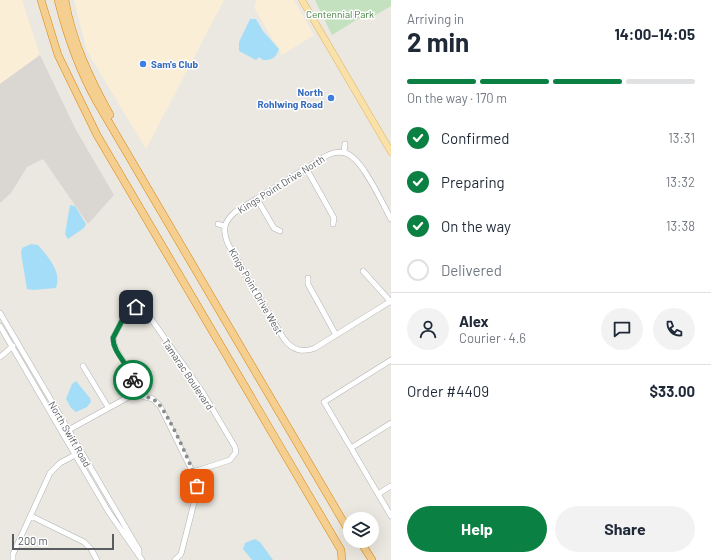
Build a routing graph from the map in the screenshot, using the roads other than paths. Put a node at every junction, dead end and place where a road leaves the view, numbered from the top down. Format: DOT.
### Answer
graph roads {
  1 [pos="37,0"];
  2 [pos="41,0"];
  3 [pos="58,0"];
  4 [pos="65,0"];
  5 [pos="302,0"];
  6 [pos="54,46"];
  7 [pos="346,144"];
  8 [pos="391,152"];
  9 [pos="346,154"];
  10 [pos="306,168"];
  11 [pos="139,174"];
  12 [pos="257,199"];
  13 [pos="391,205"];
  14 [pos="385,208"];
  15 [pos="391,219"];
  16 [pos="218,224"];
  17 [pos="333,224"];
  18 [pos="224,228"];
  19 [pos="280,231"];
  20 [pos="363,271"];
  21 [pos="308,278"];
  22 [pos="391,301"];
  23 [pos="0,313"];
  24 [pos="0,326"];
  25 [pos="336,335"];
  26 [pos="15,346"];
  27 [pos="0,353"];
  28 [pos="0,357"];
  29 [pos="391,360"];
  30 [pos="83,366"];
  31 [pos="134,394"];
  32 [pos="108,407"];
  33 [pos="391,423"];
  34 [pos="68,430"];
  35 [pos="63,433"];
  36 [pos="351,448"];
  37 [pos="75,455"];
  38 [pos="308,461"];
  39 [pos="193,472"];
  40 [pos="391,486"];
  41 [pos="378,494"];
  42 [pos="343,515"];
  43 [pos="31,516"];
  44 [pos="391,516"];
  45 [pos="343,521"];
  46 [pos="359,548"];
  47 [pos="364,548"];
  48 [pos="341,550"];
  49 [pos="140,558"];
  50 [pos="13,560"];
  51 [pos="98,560"];
  52 [pos="175,560"];
  53 [pos="342,560"];
  54 [pos="347,560"];
  55 [pos="366,560"];
  56 [pos="372,560"];
  1 -- 6 [label="highway"];
  2 -- 6 [label="highway"];
  3 -- 11 [label="highway"];
  4 -- 11 [label="highway"];
  5 -- 8 [label="main road"];
  6 -- 48 [label="highway"];
  7 -- 9 [label="street"];
  9 -- 10 [label="street, Kings Point Drive North"];
  9 -- 14 [label="street"];
  10 -- 12 [label="street, Kings Point Drive North"];
  10 -- 17 [label="street"];
  11 -- 38 [label="highway"];
  12 -- 18 [label="street, Kings Point Drive North"];
  12 -- 19 [label="street"];
  13 -- 14 [label="street"];
  14 -- 15 [label="street"];
  16 -- 18 [label="street"];
  18 -- 25 [label="street, Kings Point Drive West"];
  20 -- 22 [label="street"];
  21 -- 25 [label="street"];
  22 -- 25 [label="street"];
  23 -- 26 [label="street, North Swift Road"];
  24 -- 26 [label="street, North Swift Road"];
  26 -- 27 [label="street"];
  26 -- 28 [label="street"];
  26 -- 34 [label="street, North Swift Road"];
  26 -- 35 [label="street, North Swift Road"];
  29 -- 36 [label="street"];
  30 -- 32 [label="street"];
  31 -- 32 [label="street"];
  31 -- 39 [label="street"];
  31 -- 39 [label="street, Tamarac Boulevard"];
  32 -- 34 [label="street"];
  33 -- 36 [label="street"];
  34 -- 35 [label="street"];
  34 -- 49 [label="street, North Swift Road"];
  35 -- 37 [label="street, North Swift Road"];
  36 -- 41 [label="street"];
  37 -- 43 [label="street"];
  37 -- 49 [label="street, North Swift Road"];
  38 -- 42 [label="highway"];
  38 -- 45 [label="highway"];
  39 -- 52 [label="street"];
  40 -- 41 [label="street"];
  41 -- 44 [label="street"];
  43 -- 50 [label="street"];
  43 -- 51 [label="street"];
  46 -- 55 [label="highway"];
  47 -- 56 [label="highway"];
  48 -- 53 [label="highway"];
  48 -- 54 [label="highway"];
}
